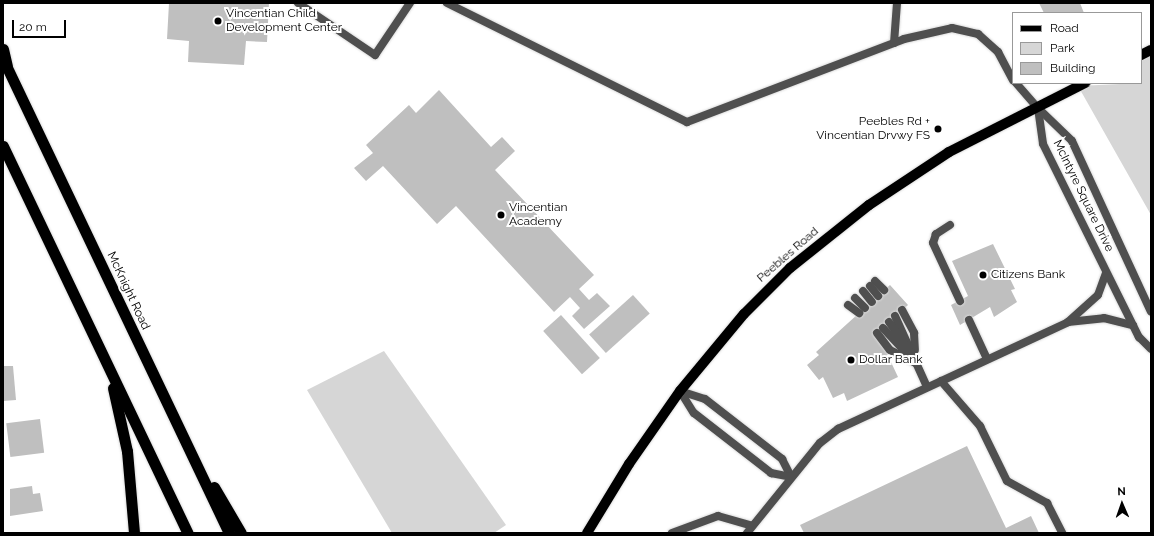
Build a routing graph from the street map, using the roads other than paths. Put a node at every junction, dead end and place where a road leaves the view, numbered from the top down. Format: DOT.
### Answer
graph roads {
  1 [pos="298,3"];
  2 [pos="410,3"];
  3 [pos="447,3"];
  4 [pos="897,3"];
  5 [pos="894,43"];
  6 [pos="3,49"];
  7 [pos="1151,50"];
  8 [pos="1142,54"];
  9 [pos="5,64"];
  10 [pos="1012,78"];
  11 [pos="1017,84"];
  12 [pos="1083,84"];
  13 [pos="1038,108"];
  14 [pos="3,146"];
  15 [pos="950,225"];
  16 [pos="1106,273"];
  17 [pos="881,293"];
  18 [pos="855,298"];
  19 [pos="960,301"];
  20 [pos="872,302"];
  21 [pos="848,305"];
  22 [pos="902,310"];
  23 [pos="1151,312"];
  24 [pos="895,316"];
  25 [pos="969,320"];
  26 [pos="1068,322"];
  27 [pos="1133,325"];
  28 [pos="1151,350"];
  29 [pos="987,359"];
  30 [pos="916,363"];
  31 [pos="108,366"];
  32 [pos="941,381"];
  33 [pos="927,386"];
  34 [pos="680,391"];
  35 [pos="174,419"];
  36 [pos="791,477"];
  37 [pos="752,526"];
  38 [pos="134,533"];
  39 [pos="188,533"];
  40 [pos="229,533"];
  41 [pos="241,533"];
  42 [pos="587,533"];
  43 [pos="672,533"];
  44 [pos="747,533"];
  45 [pos="1062,533"];
  1 -- 2 [label="street"];
  3 -- 5 [label="street"];
  4 -- 5 [label="street"];
  5 -- 10 [label="street"];
  6 -- 9 [label="highway, McKnight Road"];
  7 -- 8 [label="main road"];
  9 -- 35 [label="highway, McKnight Road"];
  11 -- 13 [label="street"];
  12 -- 13 [label="main road, Peebles Road"];
  13 -- 16 [label="street, McIntyre Square Drive"];
  13 -- 23 [label="street, McIntyre Square Drive"];
  13 -- 34 [label="main road, Peebles Road"];
  14 -- 31 [label="highway"];
  15 -- 19 [label="street"];
  16 -- 26 [label="street"];
  16 -- 27 [label="street, McIntyre Square Drive"];
  17 -- 20 [label="street"];
  18 -- 21 [label="street"];
  22 -- 30 [label="street"];
  24 -- 30 [label="street"];
  25 -- 29 [label="street"];
  26 -- 27 [label="street"];
  26 -- 29 [label="street"];
  27 -- 28 [label="street, McIntyre Square Drive"];
  29 -- 32 [label="street"];
  30 -- 30 [label="street"];
  30 -- 33 [label="street"];
  31 -- 38 [label="highway"];
  31 -- 39 [label="highway"];
  32 -- 33 [label="street"];
  32 -- 45 [label="street"];
  33 -- 36 [label="street"];
  34 -- 36 [label="street"];
  34 -- 36 [label="street"];
  34 -- 42 [label="main road, Peebles Road"];
  35 -- 40 [label="highway, McKnight Road"];
  35 -- 41 [label="highway"];
  36 -- 37 [label="street"];
  37 -- 43 [label="street"];
  37 -- 44 [label="street"];
}
